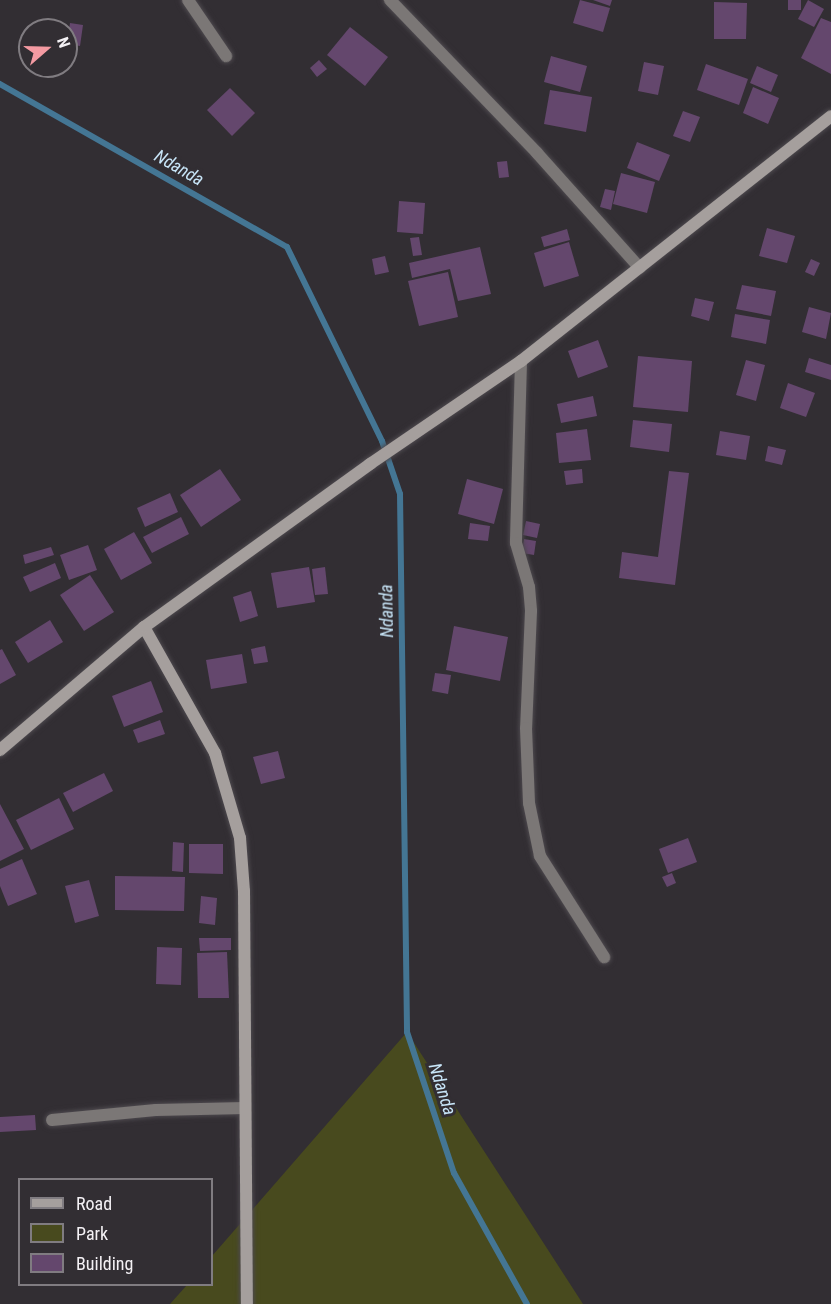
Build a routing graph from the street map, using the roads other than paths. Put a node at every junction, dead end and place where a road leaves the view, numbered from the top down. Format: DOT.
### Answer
graph roads {
  1 [pos="188,0"];
  2 [pos="390,0"];
  3 [pos="226,56"];
  4 [pos="831,116"];
  5 [pos="640,268"];
  6 [pos="521,361"];
  7 [pos="144,627"];
  8 [pos="0,750"];
  9 [pos="604,957"];
  10 [pos="245,1108"];
  11 [pos="52,1120"];
  12 [pos="247,1304"];
  1 -- 3 [label="street"];
  2 -- 5 [label="street"];
  4 -- 5 [label="main road"];
  5 -- 6 [label="main road"];
  6 -- 7 [label="main road"];
  6 -- 9 [label="street"];
  7 -- 8 [label="main road"];
  7 -- 10 [label="main road"];
  10 -- 11 [label="street"];
  10 -- 12 [label="main road"];
}
